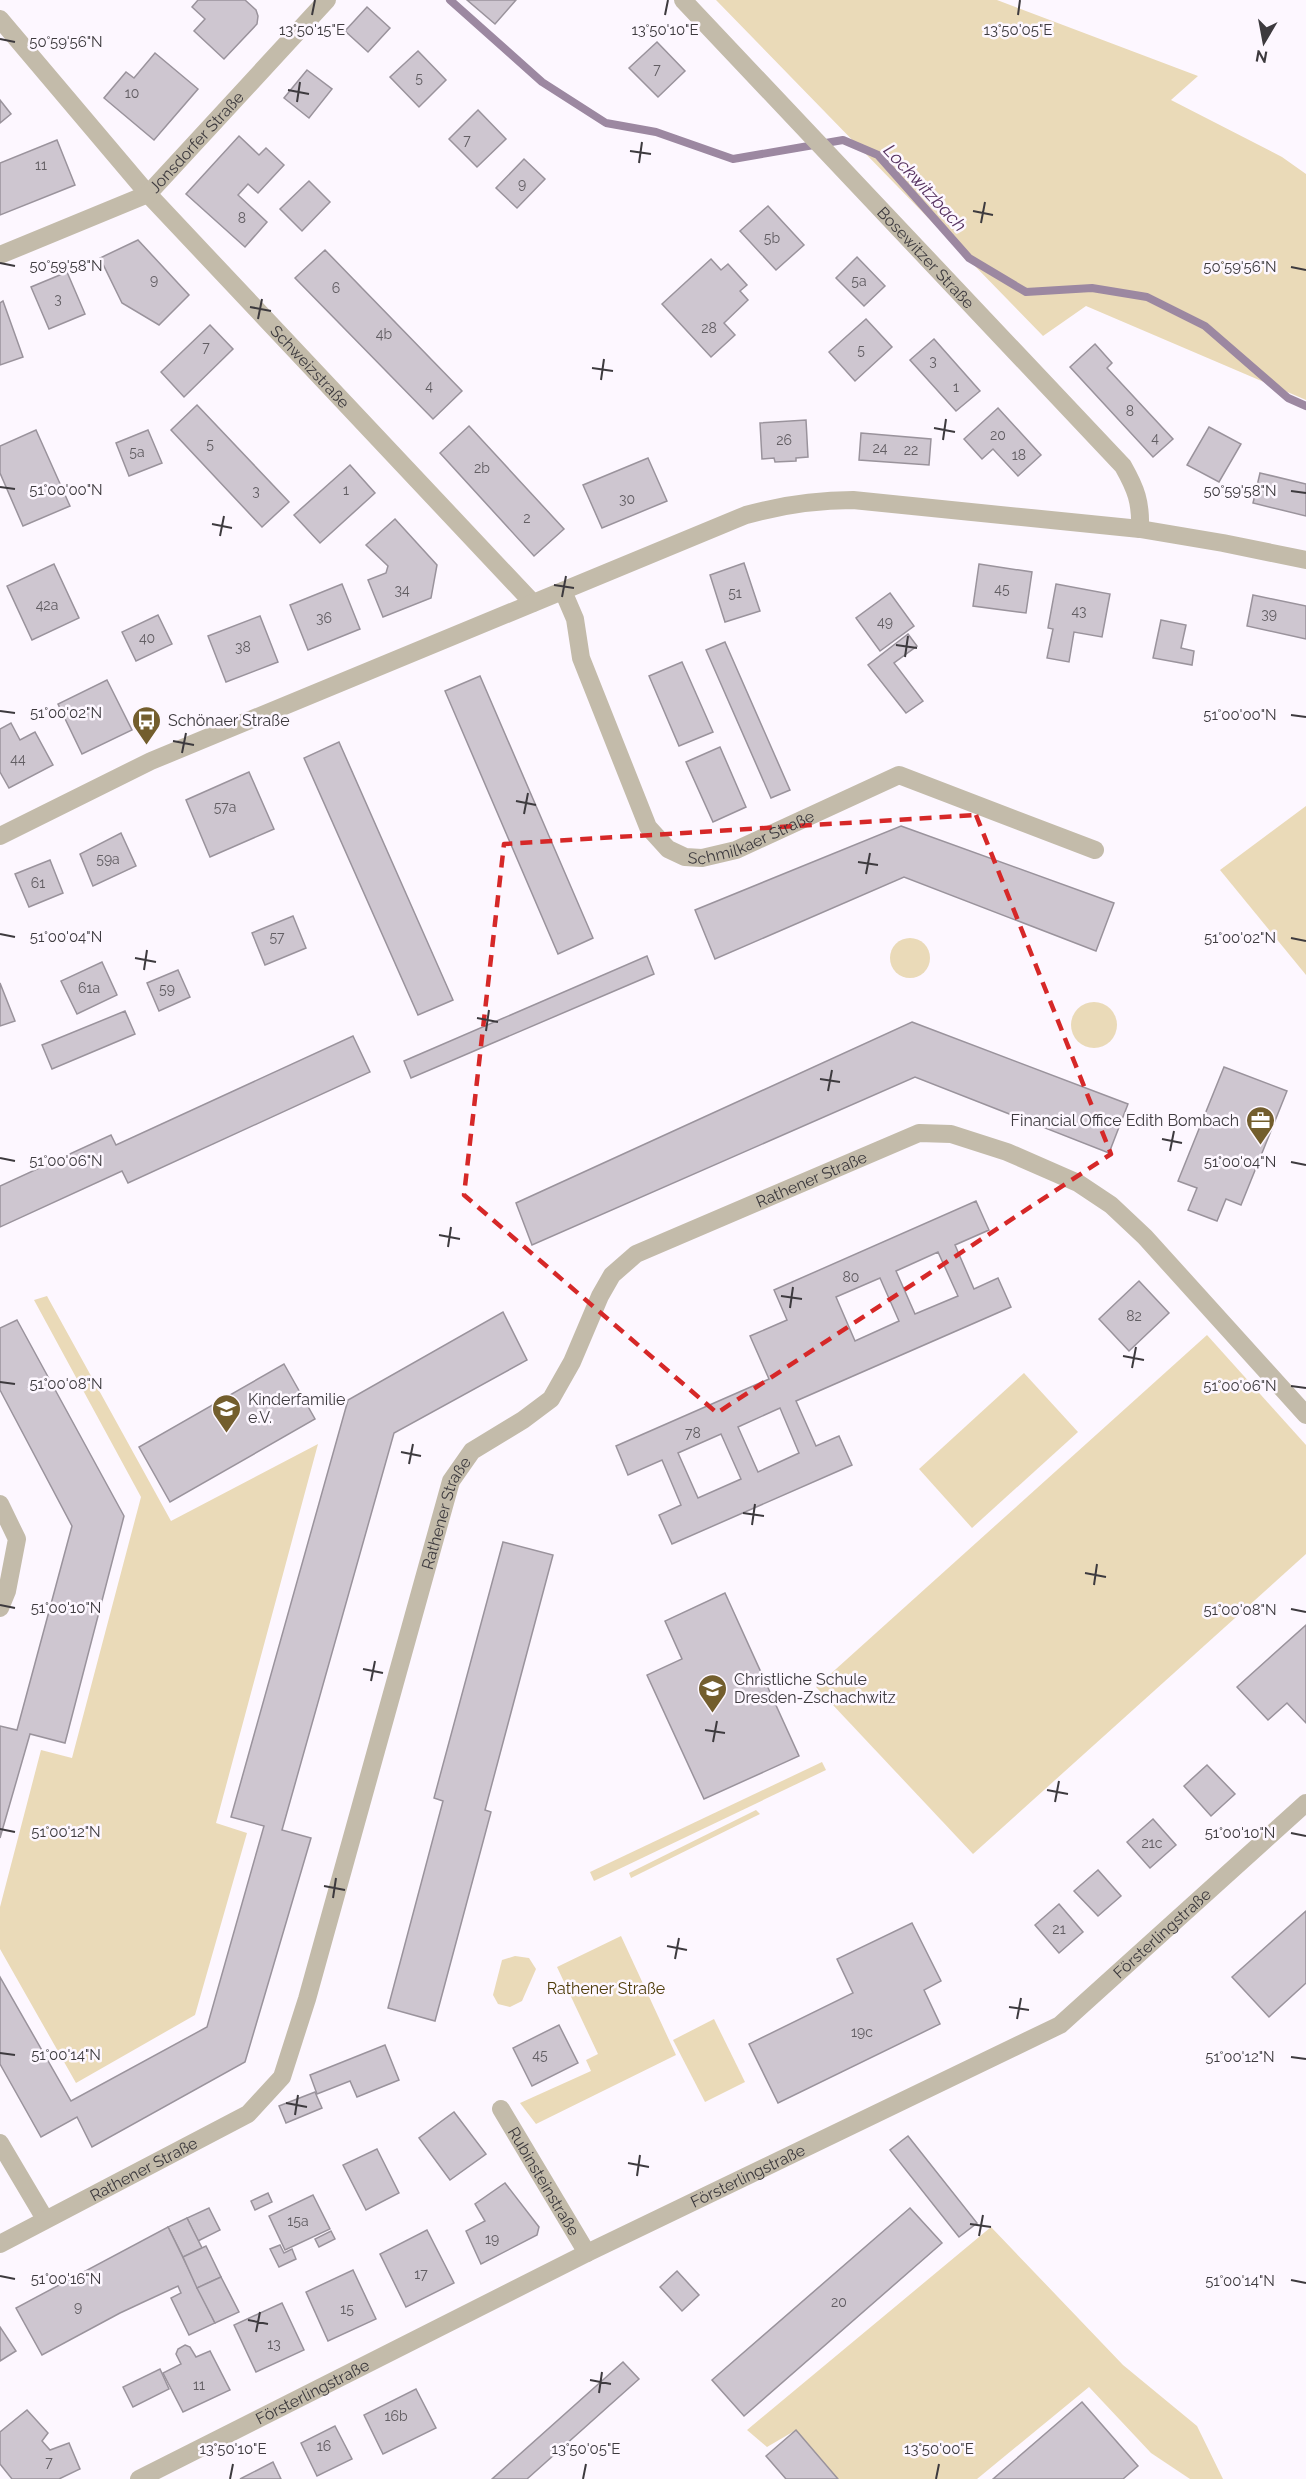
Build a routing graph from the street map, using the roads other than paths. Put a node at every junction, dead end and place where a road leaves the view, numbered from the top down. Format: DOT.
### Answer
graph roads {
  1 [pos="327,0"];
  2 [pos="683,0"];
  3 [pos="0,19"];
  4 [pos="148,194"];
  5 [pos="0,255"];
  6 [pos="1140,529"];
  7 [pos="1306,560"];
  8 [pos="563,591"];
  9 [pos="533,603"];
  10 [pos="0,836"];
  11 [pos="1095,850"];
  12 [pos="1306,1414"];
  13 [pos="0,1503"];
  14 [pos="0,1608"];
  15 [pos="1306,1803"];
  16 [pos="501,2109"];
  17 [pos="0,2143"];
  18 [pos="45,2219"];
  19 [pos="0,2244"];
  20 [pos="587,2253"];
  21 [pos="139,2479"];
  1 -- 4 [label="street, Jonsdorfer Straße"];
  2 -- 6 [label="street, Bosewitzer Straße"];
  3 -- 4 [label="street, Schweizstraße"];
  4 -- 5 [label="street, Jonsdorfer Straße"];
  4 -- 9 [label="street, Schweizstraße"];
  6 -- 7 [label="street"];
  6 -- 8 [label="street"];
  8 -- 9 [label="street"];
  8 -- 11 [label="street, Schmilkaer Straße"];
  9 -- 10 [label="street"];
  12 -- 18 [label="street, Rathener Straße"];
  13 -- 14 [label="street"];
  15 -- 20 [label="street, Försterlingstraße"];
  16 -- 20 [label="street, Rubinsteinstraße"];
  17 -- 18 [label="street"];
  18 -- 19 [label="street, Rathener Straße"];
  20 -- 21 [label="street, Försterlingstraße"];
}
